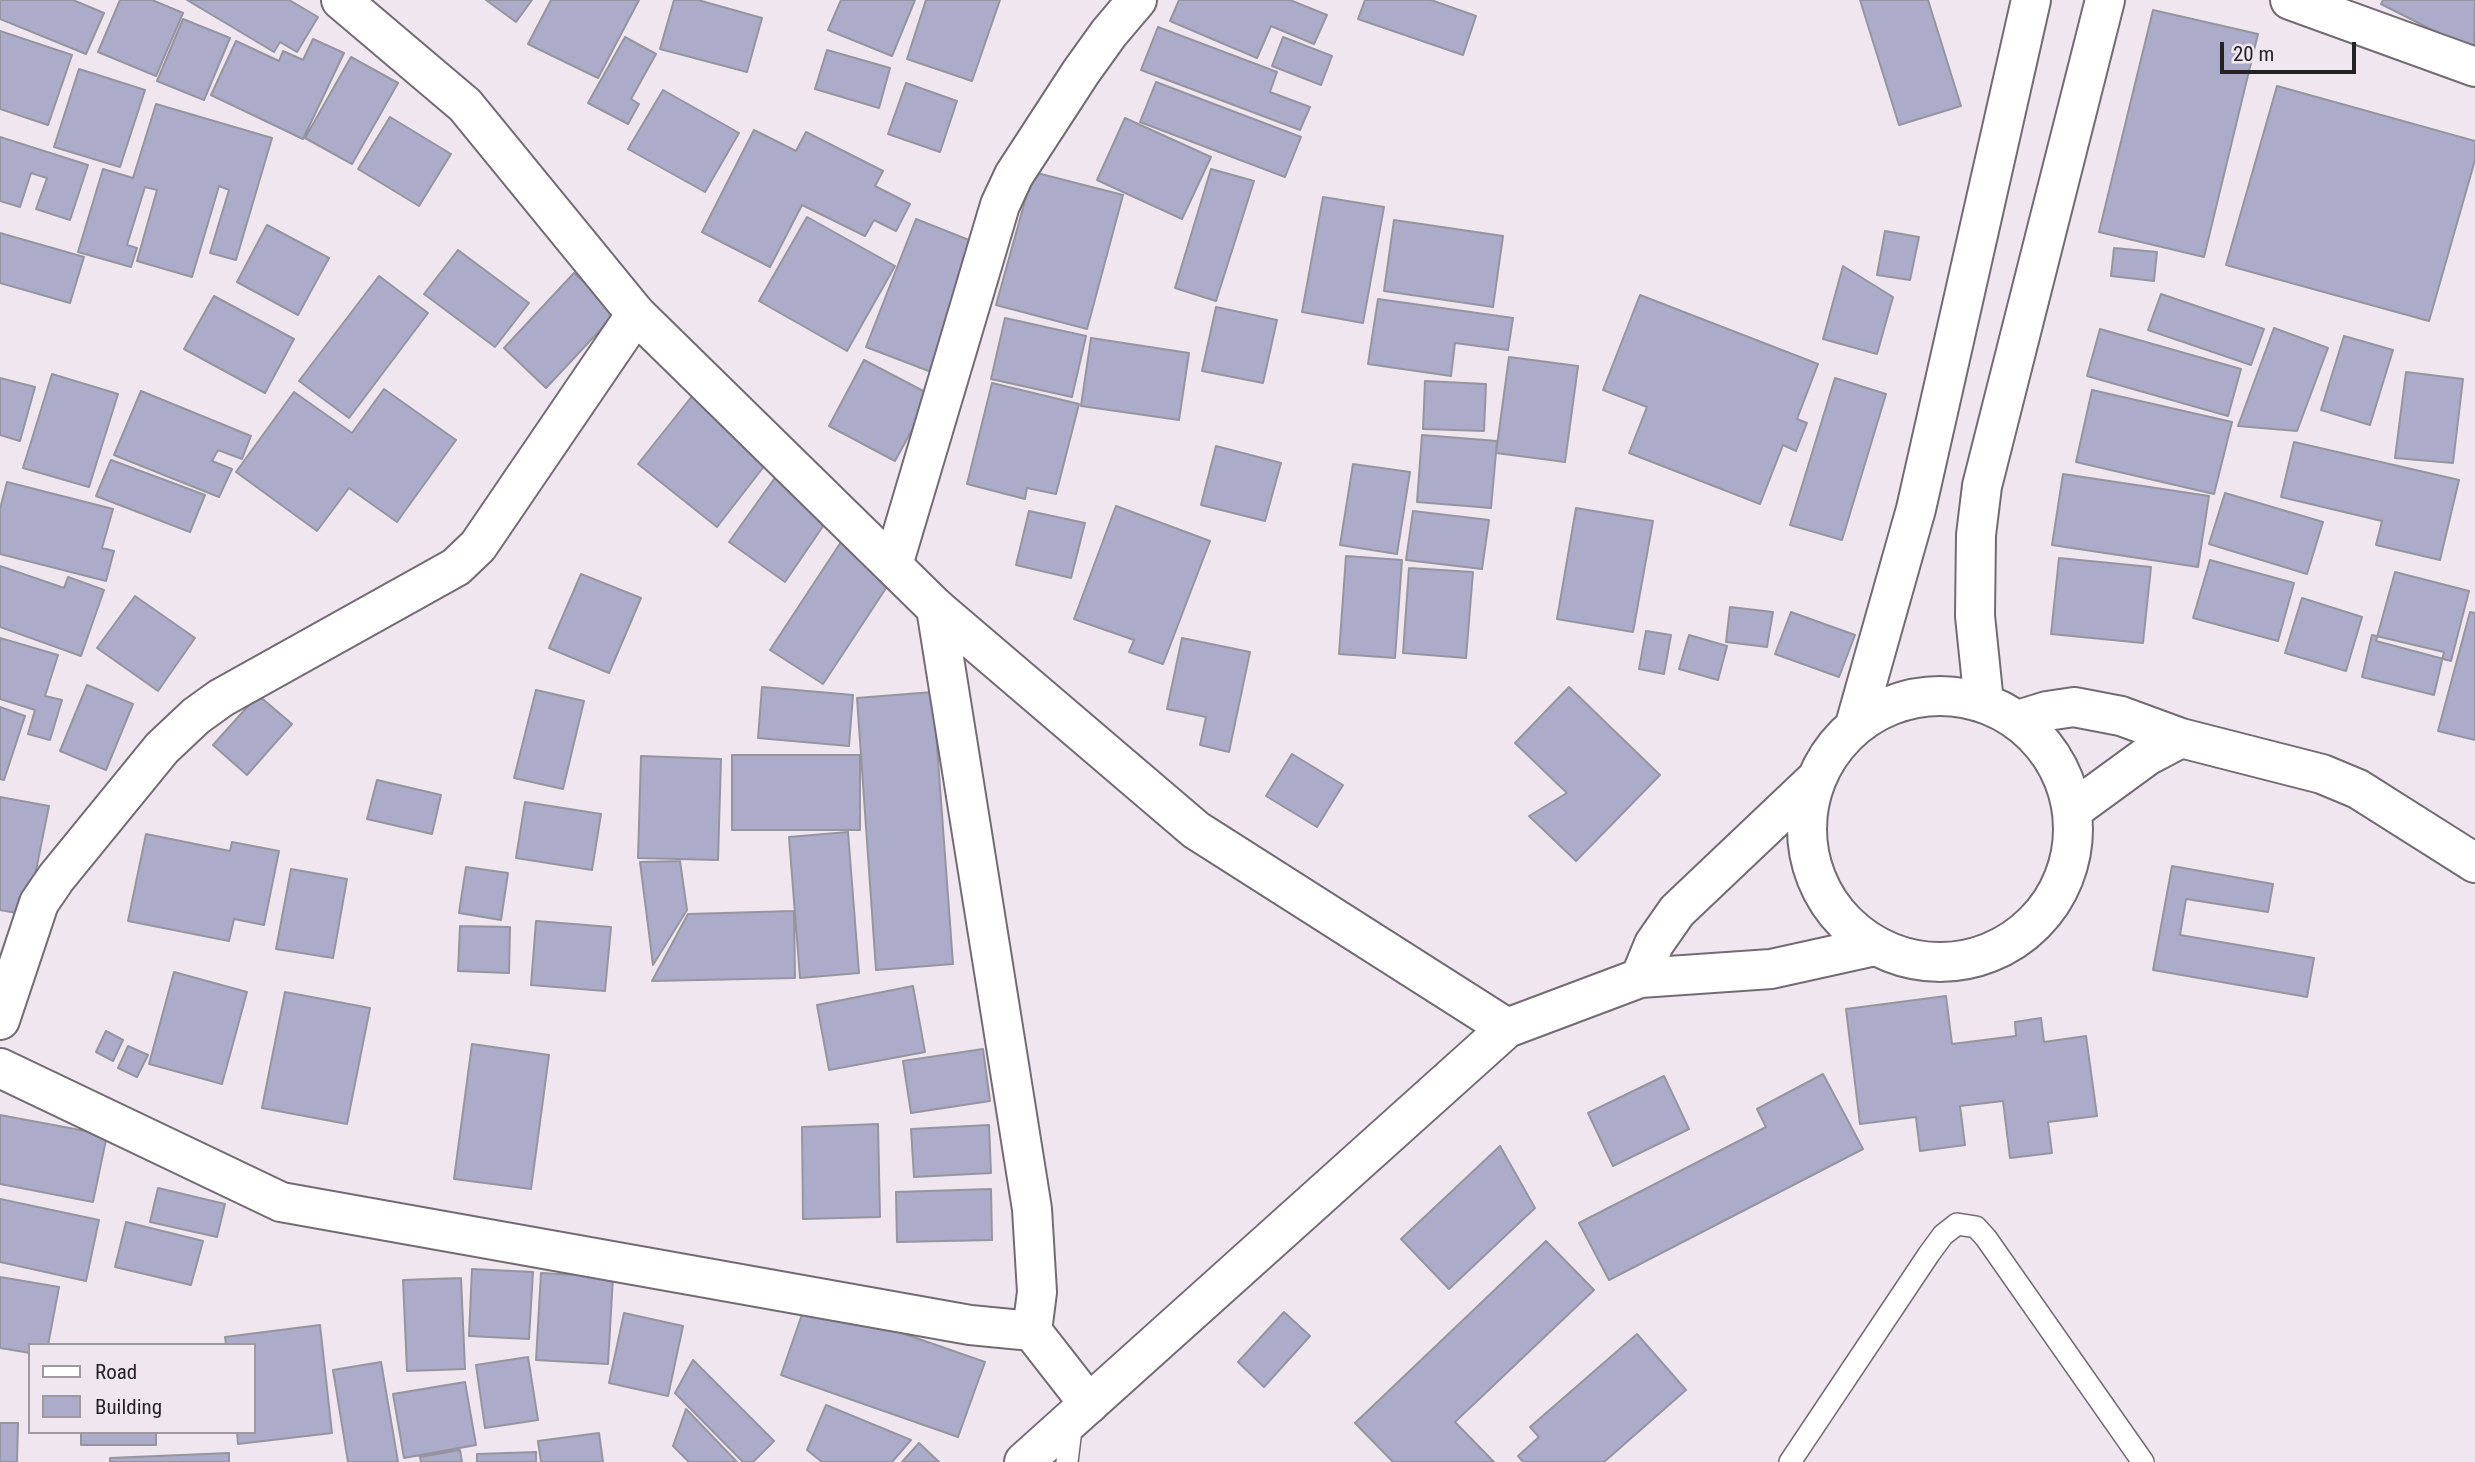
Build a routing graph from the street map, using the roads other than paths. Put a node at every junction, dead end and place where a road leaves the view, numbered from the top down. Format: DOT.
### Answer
graph roads {
  1 [pos="341,0"];
  2 [pos="1137,0"];
  3 [pos="2031,0"];
  4 [pos="2105,0"];
  5 [pos="2290,0"];
  6 [pos="2475,67"];
  7 [pos="636,314"];
  8 [pos="893,565"];
  9 [pos="936,608"];
  10 [pos="1984,703"];
  11 [pos="2018,720"];
  12 [pos="1855,725"];
  13 [pos="2180,738"];
  14 [pos="1814,781"];
  15 [pos="2073,810"];
  16 [pos="2475,863"];
  17 [pos="1875,946"];
  18 [pos="1640,978"];
  19 [pos="0,1020"];
  20 [pos="1507,1028"];
  21 [pos="0,1069"];
  22 [pos="1032,1331"];
  23 [pos="1081,1413"];
  24 [pos="1024,1462"];
  25 [pos="1067,1462"];
  26 [pos="1790,1462"];
  27 [pos="2144,1462"];
  1 -- 7 [label="street"];
  2 -- 8 [label="street"];
  3 -- 12 [label="street"];
  4 -- 10 [label="street"];
  5 -- 6 [label="street"];
  7 -- 8 [label="street"];
  7 -- 19 [label="street"];
  8 -- 9 [label="street"];
  9 -- 20 [label="street"];
  9 -- 22 [label="street"];
  10 -- 11 [label="street"];
  10 -- 12 [label="street"];
  11 -- 13 [label="street"];
  11 -- 15 [label="street"];
  12 -- 14 [label="street"];
  13 -- 15 [label="street"];
  13 -- 16 [label="street"];
  14 -- 17 [label="street"];
  14 -- 18 [label="street"];
  15 -- 17 [label="street"];
  17 -- 18 [label="street"];
  18 -- 20 [label="street"];
  20 -- 23 [label="street"];
  21 -- 22 [label="street"];
  22 -- 23 [label="street"];
  23 -- 24 [label="street"];
  23 -- 25 [label="lane"];
  26 -- 27 [label="lane"];
}
